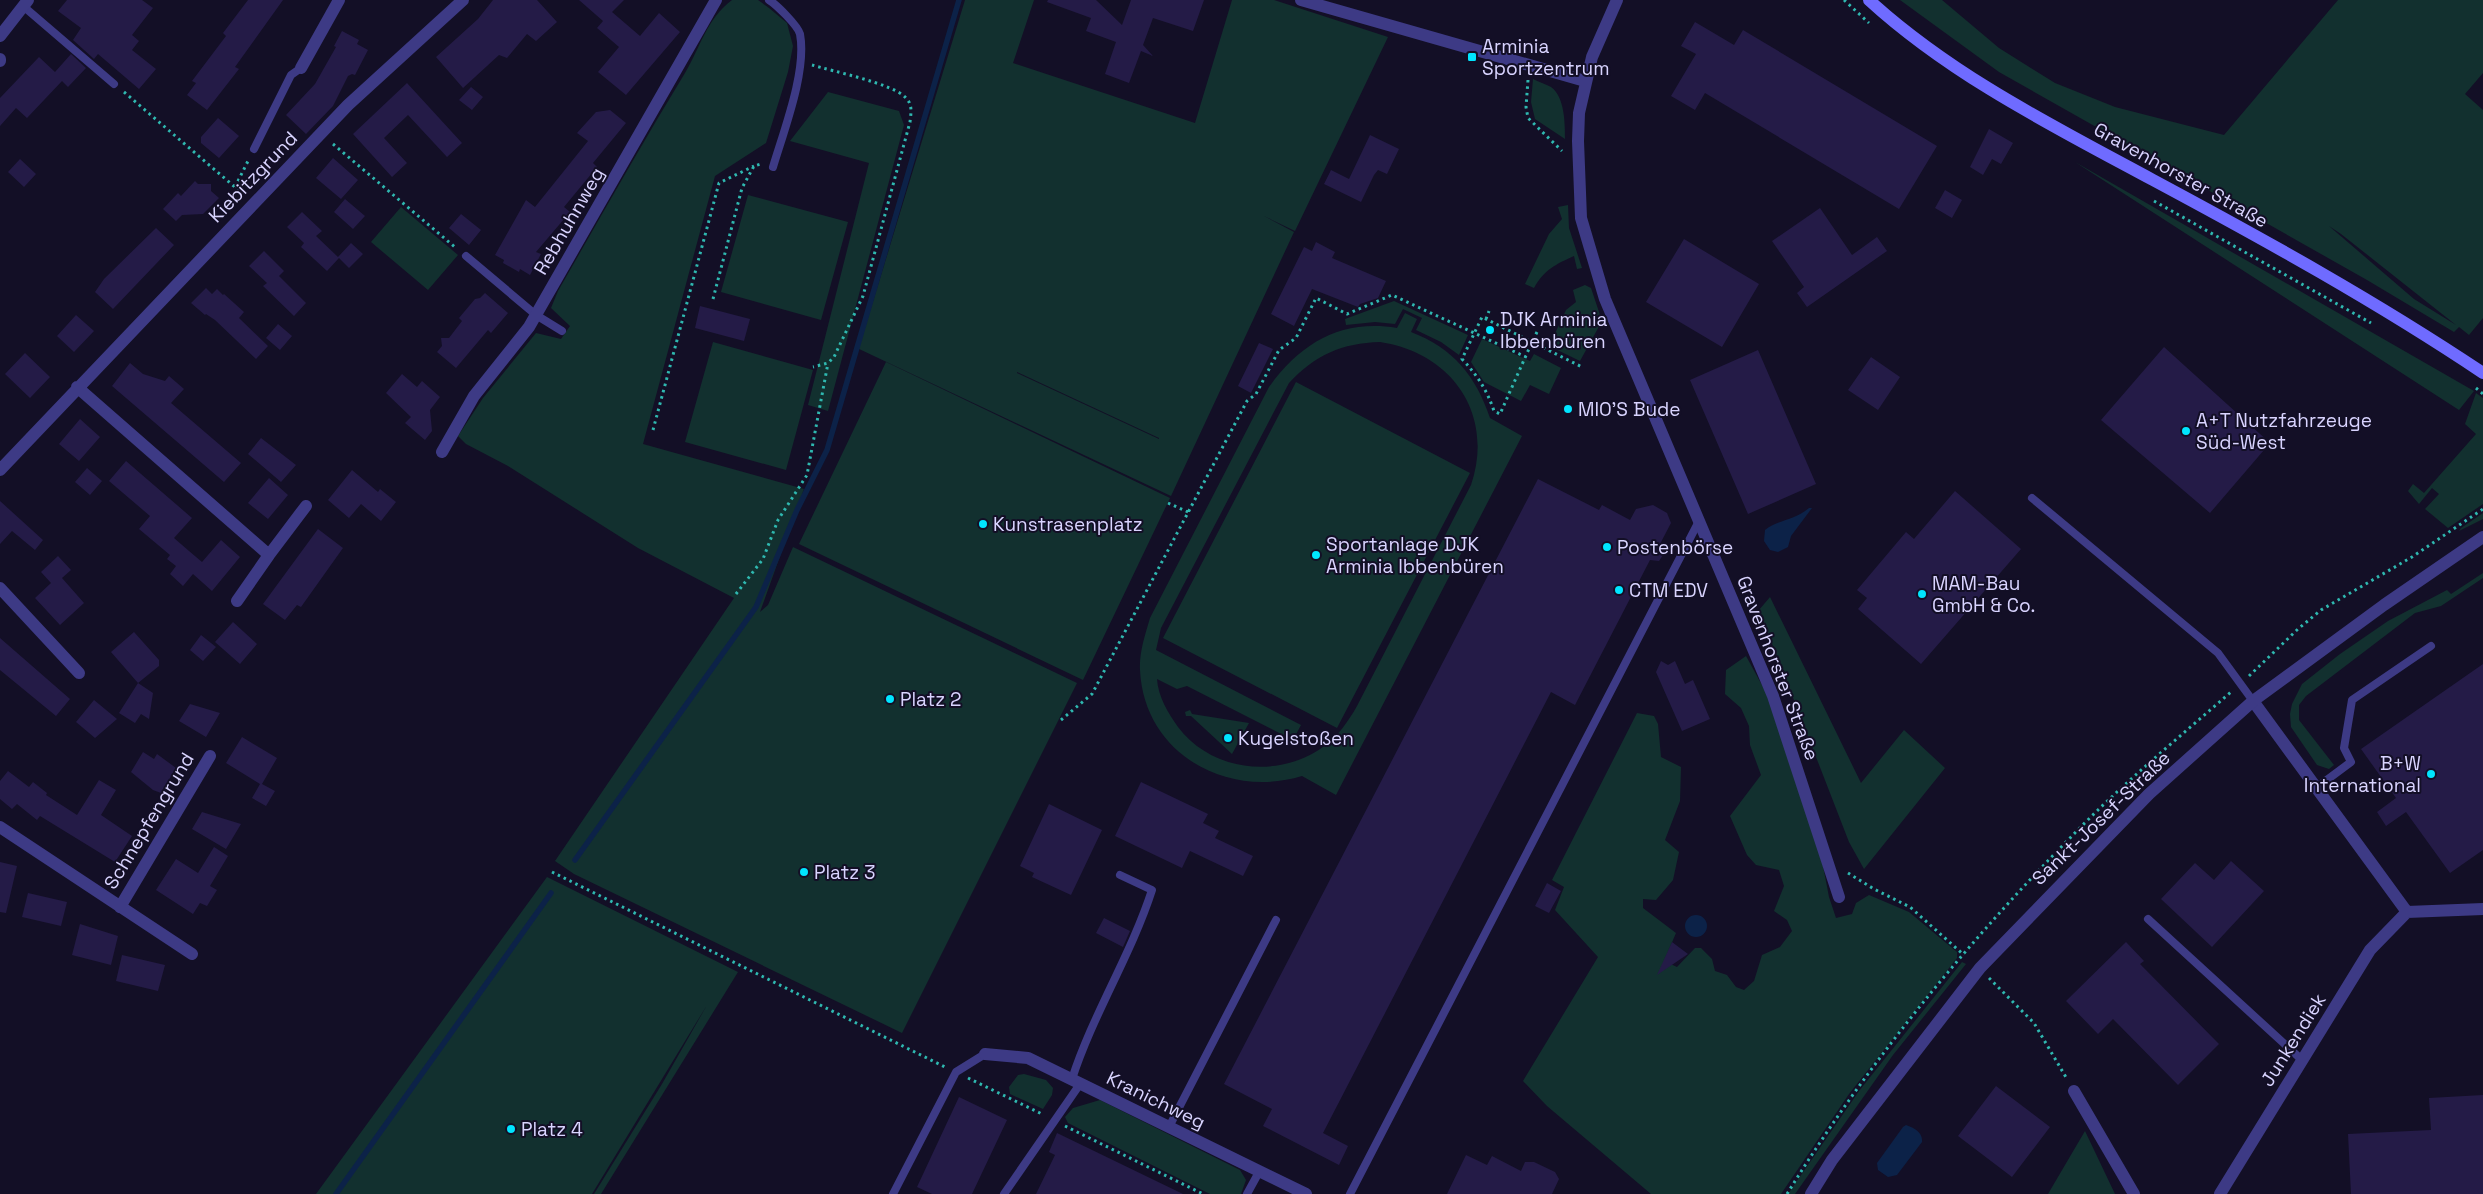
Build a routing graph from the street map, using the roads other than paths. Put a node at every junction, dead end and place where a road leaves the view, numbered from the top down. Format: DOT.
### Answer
graph roads {
  1 [pos="339,0"];
  2 [pos="463,0"];
  3 [pos="716,0"];
  4 [pos="769,0"];
  5 [pos="1617,0"];
  6 [pos="1869,0"];
  7 [pos="1308,1"];
  8 [pos="26,3"];
  9 [pos="0,36"];
  10 [pos="302,68"];
  11 [pos="1585,81"];
  12 [pos="114,84"];
  13 [pos="254,149"];
  14 [pos="773,167"];
  15 [pos="466,256"];
  16 [pos="536,316"];
  17 [pos="562,332"];
  18 [pos="2483,373"];
  19 [pos="77,387"];
  20 [pos="442,452"];
  21 [pos="0,470"];
  22 [pos="2032,498"];
  23 [pos="306,506"];
  24 [pos="1700,521"];
  25 [pos="2483,538"];
  26 [pos="269,555"];
  27 [pos="0,588"];
  28 [pos="237,601"];
  29 [pos="2431,646"];
  30 [pos="78,672"];
  31 [pos="2253,701"];
  32 [pos="210,756"];
  33 [pos="2316,788"];
  34 [pos="0,827"];
  35 [pos="1120,875"];
  36 [pos="1839,897"];
  37 [pos="120,907"];
  38 [pos="2483,909"];
  39 [pos="2407,912"];
  40 [pos="2148,919"];
  41 [pos="1276,920"];
  42 [pos="192,954"];
  43 [pos="985,1054"];
  44 [pos="2302,1060"];
  45 [pos="1076,1082"];
  46 [pos="2074,1091"];
  47 [pos="1169,1127"];
  48 [pos="1259,1172"];
  49 [pos="893,1194"];
  50 [pos="1004,1194"];
  51 [pos="1248,1194"];
  52 [pos="1306,1194"];
  53 [pos="1350,1194"];
  54 [pos="1811,1194"];
  55 [pos="2134,1194"];
  56 [pos="2220,1194"];
  1 -- 10 [label="street"];
  2 -- 19 [label="street, Kiebitzgrund"];
  3 -- 16 [label="street, Rebhuhnweg"];
  4 -- 14 [label="lane"];
  5 -- 11 [label="street, Gravenhorster Straße"];
  6 -- 18 [label="main road, Gravenhorster Straße"];
  7 -- 11 [label="street"];
  8 -- 9 [label="street"];
  8 -- 12 [label="lane"];
  10 -- 13 [label="lane"];
  11 -- 24 [label="street, Gravenhorster Straße"];
  15 -- 16 [label="lane"];
  16 -- 17 [label="lane"];
  16 -- 20 [label="street, Rebhuhnweg"];
  19 -- 21 [label="street, Kiebitzgrund"];
  19 -- 26 [label="street"];
  22 -- 31 [label="lane"];
  23 -- 26 [label="street"];
  24 -- 36 [label="street, Gravenhorster Straße"];
  24 -- 53 [label="lane"];
  25 -- 31 [label="street, Sankt-Josef-Straße"];
  26 -- 28 [label="street"];
  27 -- 30 [label="street"];
  29 -- 33 [label="lane"];
  31 -- 33 [label="street"];
  31 -- 54 [label="street, Sankt-Josef-Straße"];
  32 -- 37 [label="street, Schnepfengrund"];
  33 -- 39 [label="street"];
  34 -- 37 [label="street, Schnepfengrund"];
  35 -- 45 [label="lane"];
  37 -- 42 [label="street, Schnepfengrund"];
  38 -- 39 [label="street"];
  39 -- 44 [label="street, Junkendiek"];
  40 -- 44 [label="lane"];
  41 -- 47 [label="lane"];
  43 -- 45 [label="street, Kranichweg"];
  43 -- 49 [label="lane"];
  44 -- 56 [label="street, Junkendiek"];
  45 -- 47 [label="street, Kranichweg"];
  45 -- 50 [label="lane"];
  46 -- 55 [label="street"];
  47 -- 48 [label="street, Kranichweg"];
  48 -- 51 [label="lane"];
  48 -- 52 [label="street, Kranichweg"];
}
